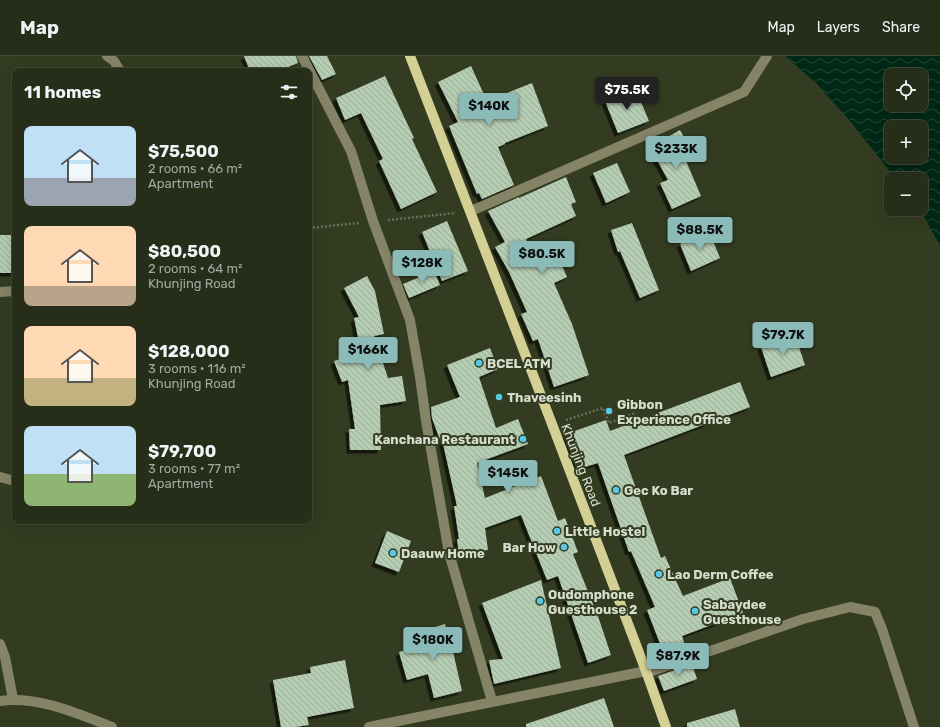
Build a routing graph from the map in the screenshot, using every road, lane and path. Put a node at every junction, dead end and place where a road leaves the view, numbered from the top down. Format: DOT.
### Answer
graph roads {
  1 [pos="107,56"];
  2 [pos="302,56"];
  3 [pos="410,56"];
  4 [pos="767,56"];
  5 [pos="118,68"];
  6 [pos="308,68"];
  7 [pos="312,77"];
  8 [pos="471,211"];
  9 [pos="0,292"];
  10 [pos="12,292"];
  11 [pos="635,413"];
  12 [pos="552,424"];
  13 [pos="0,477"];
  14 [pos="12,480"];
  15 [pos="0,644"];
  16 [pos="646,672"];
  17 [pos="13,699"];
  18 [pos="0,701"];
  19 [pos="492,701"];
  20 [pos="112,727"];
  21 [pos="369,727"];
  22 [pos="666,727"];
  23 [pos="914,727"];
  1 -- 5 [label="street"];
  2 -- 6 [label="street"];
  3 -- 8 [label="main road, Khunjing Road"];
  4 -- 8 [label="street"];
  7 -- 19 [label="street"];
  8 -- 12 [label="main road, Khunjing Road"];
  9 -- 10 [label="street"];
  11 -- 12 [label="path"];
  12 -- 16 [label="main road, Khunjing Road"];
  13 -- 14 [label="street"];
  15 -- 17 [label="street"];
  16 -- 19 [label="street"];
  16 -- 22 [label="main road, Khunjing Road"];
  16 -- 23 [label="street"];
  17 -- 18 [label="street"];
  17 -- 20 [label="street"];
  19 -- 21 [label="street"];
}
